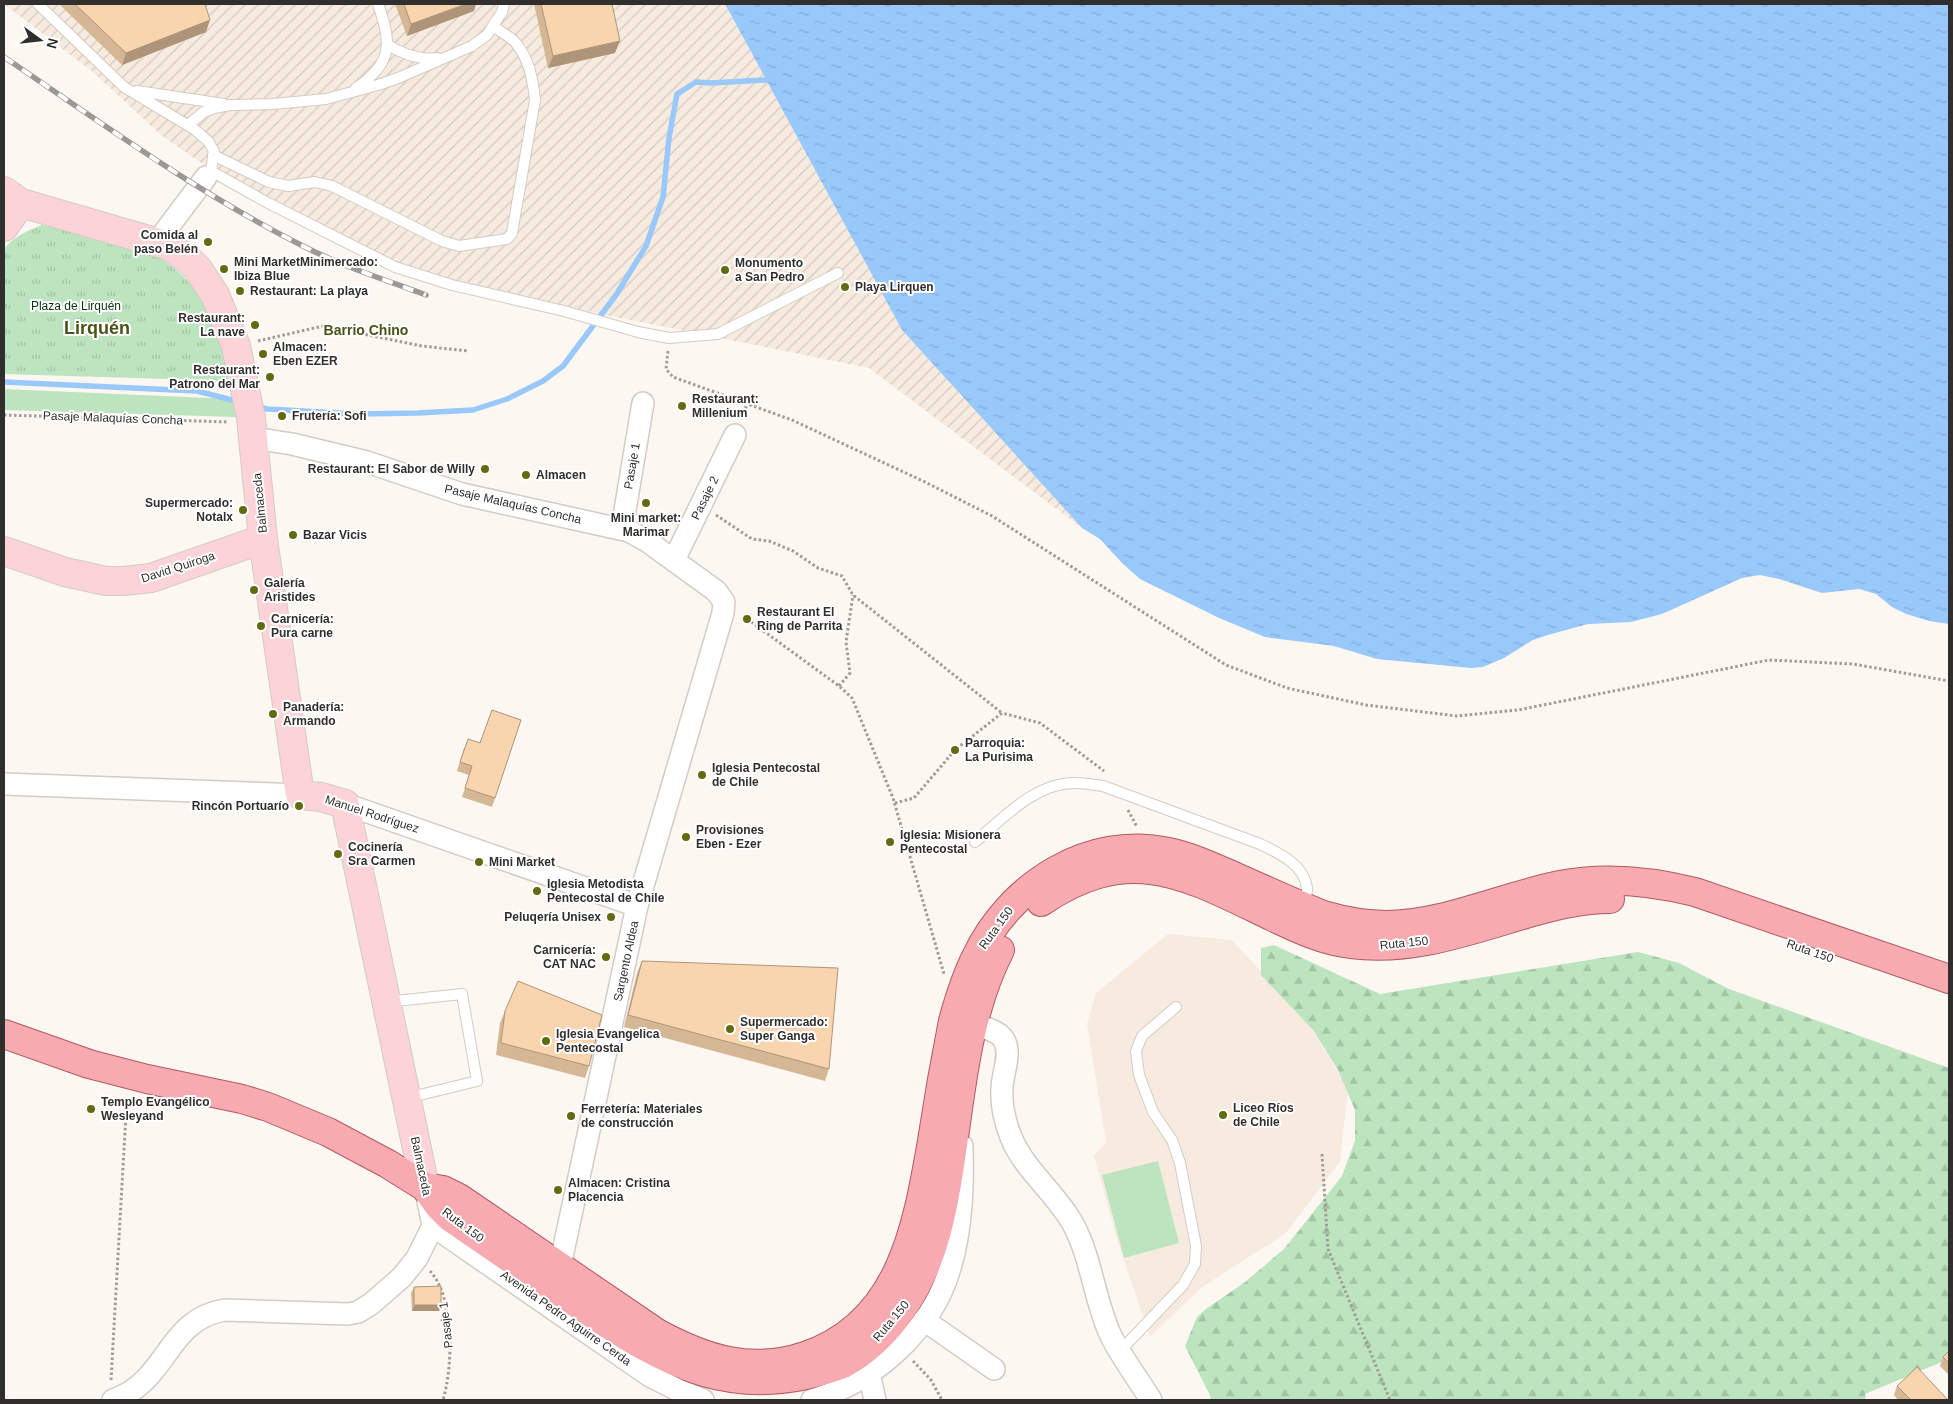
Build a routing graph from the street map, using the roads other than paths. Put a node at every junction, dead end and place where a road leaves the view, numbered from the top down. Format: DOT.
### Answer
graph roads {
  1 [pos="38,4"];
  2 [pos="378,4"];
  3 [pos="504,4"];
  4 [pos="492,26"];
  5 [pos="388,45"];
  6 [pos="446,57"];
  7 [pos="124,87"];
  8 [pos="349,93"];
  9 [pos="231,105"];
  10 [pos="188,125"];
  11 [pos="213,155"];
  12 [pos="208,174"];
  13 [pos="12,197"];
  14 [pos="4,227"];
  15 [pos="157,242"];
  16 [pos="838,273"];
  17 [pos="643,404"];
  18 [pos="252,426"];
  19 [pos="735,435"];
  20 [pos="622,528"];
  21 [pos="263,539"];
  22 [pos="4,551"];
  23 [pos="674,560"];
  24 [pos="724,602"];
  25 [pos="4,784"];
  26 [pos="300,794"];
  27 [pos="345,804"];
  28 [pos="975,842"];
  29 [pos="638,906"];
  30 [pos="1304,907"];
  31 [pos="1949,980"];
  32 [pos="1949,999"];
  33 [pos="386,1002"];
  34 [pos="1176,1007"];
  35 [pos="963,1024"];
  36 [pos="4,1034"];
  37 [pos="406,1098"];
  38 [pos="958,1112"];
  39 [pos="426,1187"];
  40 [pos="433,1226"];
  41 [pos="560,1266"];
  42 [pos="924,1320"];
  43 [pos="1120,1352"];
  44 [pos="994,1370"];
  45 [pos="869,1373"];
  46 [pos="112,1391"];
  47 [pos="663,1392"];
  48 [pos="695,1399"];
  49 [pos="812,1400"];
  50 [pos="875,1400"];
  51 [pos="1151,1400"];
  1 -- 7 [label="lane"];
  2 -- 5 [label="lane"];
  3 -- 4 [label="lane"];
  4 -- 6 [label="lane"];
  4 -- 11 [label="lane"];
  5 -- 6 [label="lane"];
  5 -- 8 [label="lane"];
  6 -- 8 [label="lane"];
  7 -- 9 [label="lane"];
  7 -- 10 [label="lane"];
  8 -- 9 [label="lane"];
  9 -- 10 [label="lane"];
  10 -- 11 [label="lane"];
  11 -- 12 [label="lane"];
  12 -- 15 [label="street"];
  12 -- 16 [label="lane"];
  13 -- 14 [label="street"];
  13 -- 15 [label="street, Balmaceda"];
  15 -- 18 [label="street, Balmaceda"];
  17 -- 20 [label="street, Pasaje 1"];
  18 -- 20 [label="street, Pasaje Malaquías Concha"];
  18 -- 21 [label="street, Balmaceda"];
  19 -- 23 [label="street, Pasaje 2"];
  20 -- 23 [label="street, Pasaje Malaquías Concha"];
  21 -- 22 [label="street, David Quiroga"];
  21 -- 26 [label="street, Balmaceda"];
  23 -- 24 [label="street, Pasaje Malaquías Concha"];
  24 -- 29 [label="street, Sargento Aldea"];
  25 -- 26 [label="street, Manuel Rodríguez"];
  26 -- 27 [label="street, Manuel Rodríguez"];
  27 -- 29 [label="street, Manuel Rodríguez"];
  27 -- 33 [label="street, Balmaceda"];
  28 -- 30 [label="lane"];
  29 -- 41 [label="street, Sargento Aldea"];
  30 -- 31 [label="main road, Ruta 150"];
  30 -- 35 [label="main road, Ruta 150"];
  32 -- 35 [label="main road, Ruta 150"];
  33 -- 37 [label="street, Balmaceda"];
  33 -- 37 [label="lane"];
  34 -- 43 [label="lane"];
  35 -- 38 [label="main road, Ruta 150"];
  35 -- 41 [label="main road, Ruta 150"];
  35 -- 43 [label="street"];
  36 -- 39 [label="main road"];
  37 -- 39 [label="street, Balmaceda"];
  38 -- 39 [label="main road, Ruta 150"];
  38 -- 42 [label="street"];
  39 -- 40 [label="street, Balmaceda"];
  39 -- 41 [label="main road, Ruta 150"];
  40 -- 46 [label="street"];
  40 -- 47 [label="street, Avenida Pedro Aguirre Cerda"];
  42 -- 44 [label="street"];
  42 -- 45 [label="street"];
  43 -- 51 [label="street"];
  45 -- 49 [label="street"];
  45 -- 50 [label="street"];
  47 -- 48 [label="street, Avenida Pedro Aguirre Cerda"];
}
